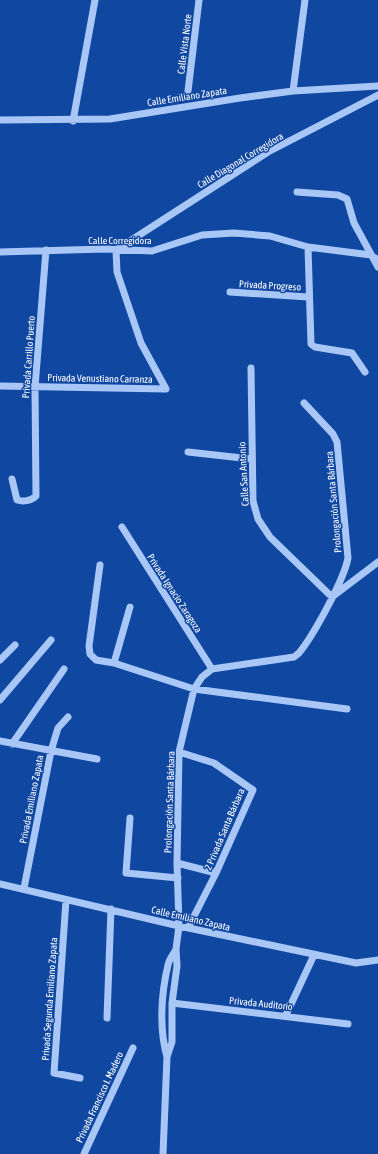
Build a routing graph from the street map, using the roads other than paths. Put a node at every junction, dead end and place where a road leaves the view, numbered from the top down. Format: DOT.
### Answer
graph roads {
  1 [pos="95,0"];
  2 [pos="199,0"];
  3 [pos="305,0"];
  4 [pos="378,86"];
  5 [pos="188,91"];
  6 [pos="293,91"];
  7 [pos="378,95"];
  8 [pos="0,120"];
  9 [pos="73,120"];
  10 [pos="297,192"];
  11 [pos="308,247"];
  12 [pos="46,250"];
  13 [pos="116,250"];
  14 [pos="0,252"];
  15 [pos="375,254"];
  16 [pos="378,260"];
  17 [pos="378,267"];
  18 [pos="230,292"];
  19 [pos="308,297"];
  20 [pos="251,368"];
  21 [pos="365,372"];
  22 [pos="0,386"];
  23 [pos="35,387"];
  24 [pos="304,403"];
  25 [pos="188,452"];
  26 [pos="251,459"];
  27 [pos="12,479"];
  28 [pos="122,527"];
  29 [pos="378,562"];
  30 [pos="100,565"];
  31 [pos="332,597"];
  32 [pos="130,607"];
  33 [pos="50,640"];
  34 [pos="15,645"];
  35 [pos="0,660"];
  36 [pos="114,663"];
  37 [pos="64,669"];
  38 [pos="212,669"];
  39 [pos="194,689"];
  40 [pos="0,700"];
  41 [pos="347,709"];
  42 [pos="68,717"];
  43 [pos="0,741"];
  44 [pos="12,744"];
  45 [pos="51,751"];
  46 [pos="179,752"];
  47 [pos="97,759"];
  48 [pos="130,818"];
  49 [pos="177,863"];
  50 [pos="216,873"];
  51 [pos="178,878"];
  52 [pos="0,884"];
  53 [pos="24,888"];
  54 [pos="66,900"];
  55 [pos="111,909"];
  56 [pos="179,926"];
  57 [pos="188,928"];
  58 [pos="176,949"];
  59 [pos="314,955"];
  60 [pos="378,960"];
  61 [pos="172,1003"];
  62 [pos="286,1015"];
  63 [pos="107,1018"];
  64 [pos="348,1024"];
  65 [pos="133,1048"];
  66 [pos="167,1057"];
  67 [pos="80,1078"];
  68 [pos="84,1154"];
  69 [pos="163,1154"];
  1 -- 9 [label="street"];
  2 -- 5 [label="street, Calle Vista Norte"];
  3 -- 6 [label="street"];
  4 -- 6 [label="street, Calle Emiliano Zapata"];
  6 -- 9 [label="street, Calle Emiliano Zapata"];
  7 -- 13 [label="street, Calle Diagonal Corregidora"];
  8 -- 9 [label="street, Calle Emiliano Zapata"];
  10 -- 15 [label="street"];
  11 -- 13 [label="street, Calle Corregidora"];
  11 -- 15 [label="street, Calle Corregidora"];
  11 -- 19 [label="street, Privada Progreso"];
  12 -- 13 [label="street, Calle Corregidora"];
  12 -- 14 [label="street, Calle Corregidora"];
  12 -- 23 [label="street, Privada Carrillo Puerto"];
  13 -- 23 [label="street, Privada Venustiano Carranza"];
  15 -- 16 [label="street, Calle Corregidora"];
  15 -- 17 [label="street"];
  18 -- 19 [label="street, Privada Progreso"];
  19 -- 21 [label="street, Privada Progreso"];
  20 -- 26 [label="street, Calle San Antonio"];
  22 -- 23 [label="street, Privada Venustiano Carranza"];
  23 -- 27 [label="street, Privada Carrillo Puerto"];
  24 -- 31 [label="street, Prolongación Santa Bárbara"];
  25 -- 26 [label="street"];
  26 -- 31 [label="street, Calle San Antonio"];
  28 -- 38 [label="street, Privada Ignacio Zaragoza"];
  29 -- 31 [label="street"];
  30 -- 36 [label="street"];
  31 -- 38 [label="street, Prolongación Santa Bárbara"];
  32 -- 36 [label="street"];
  33 -- 40 [label="street"];
  34 -- 35 [label="street"];
  36 -- 39 [label="street"];
  37 -- 44 [label="street"];
  38 -- 39 [label="street, Prolongación Santa Bárbara"];
  39 -- 41 [label="street"];
  39 -- 46 [label="street, Prolongación Santa Bárbara"];
  42 -- 45 [label="street, Privada Emiliano Zapata"];
  43 -- 44 [label="street"];
  44 -- 45 [label="street"];
  45 -- 47 [label="street"];
  45 -- 53 [label="street, Privada Emiliano Zapata"];
  46 -- 49 [label="street, Prolongación Santa Bárbara"];
  46 -- 50 [label="street, 2 Privada Santa Bárbara"];
  48 -- 51 [label="street"];
  49 -- 50 [label="street"];
  49 -- 51 [label="street, Prolongación Santa Bárbara"];
  50 -- 57 [label="street, 2 Privada Santa Bárbara"];
  51 -- 56 [label="street, Prolongación Santa Bárbara"];
  52 -- 53 [label="street, Calle Emiliano Zapata"];
  53 -- 54 [label="street, Calle Emiliano Zapata"];
  54 -- 55 [label="street, Calle Emiliano Zapata"];
  54 -- 67 [label="street, Privada Segunda Emiliano Zapata"];
  55 -- 56 [label="street, Calle Emiliano Zapata"];
  55 -- 63 [label="street"];
  56 -- 57 [label="street, Calle Emiliano Zapata"];
  56 -- 58 [label="street, Prolongación Santa Bárbara"];
  57 -- 59 [label="street, Calle Emiliano Zapata"];
  58 -- 61 [label="street, Prolongación Santa Bárbara"];
  58 -- 66 [label="street, Prolongación Santa Bárbara"];
  59 -- 60 [label="street, Calle Emiliano Zapata"];
  59 -- 62 [label="street"];
  61 -- 62 [label="street, Privada Auditorio"];
  61 -- 66 [label="street, Prolongación Santa Bárbara"];
  62 -- 64 [label="street, Privada Auditorio"];
  65 -- 68 [label="street, Privada Francisco I. Madero"];
  66 -- 69 [label="street, Prolongación Santa Bárbara"];
}
